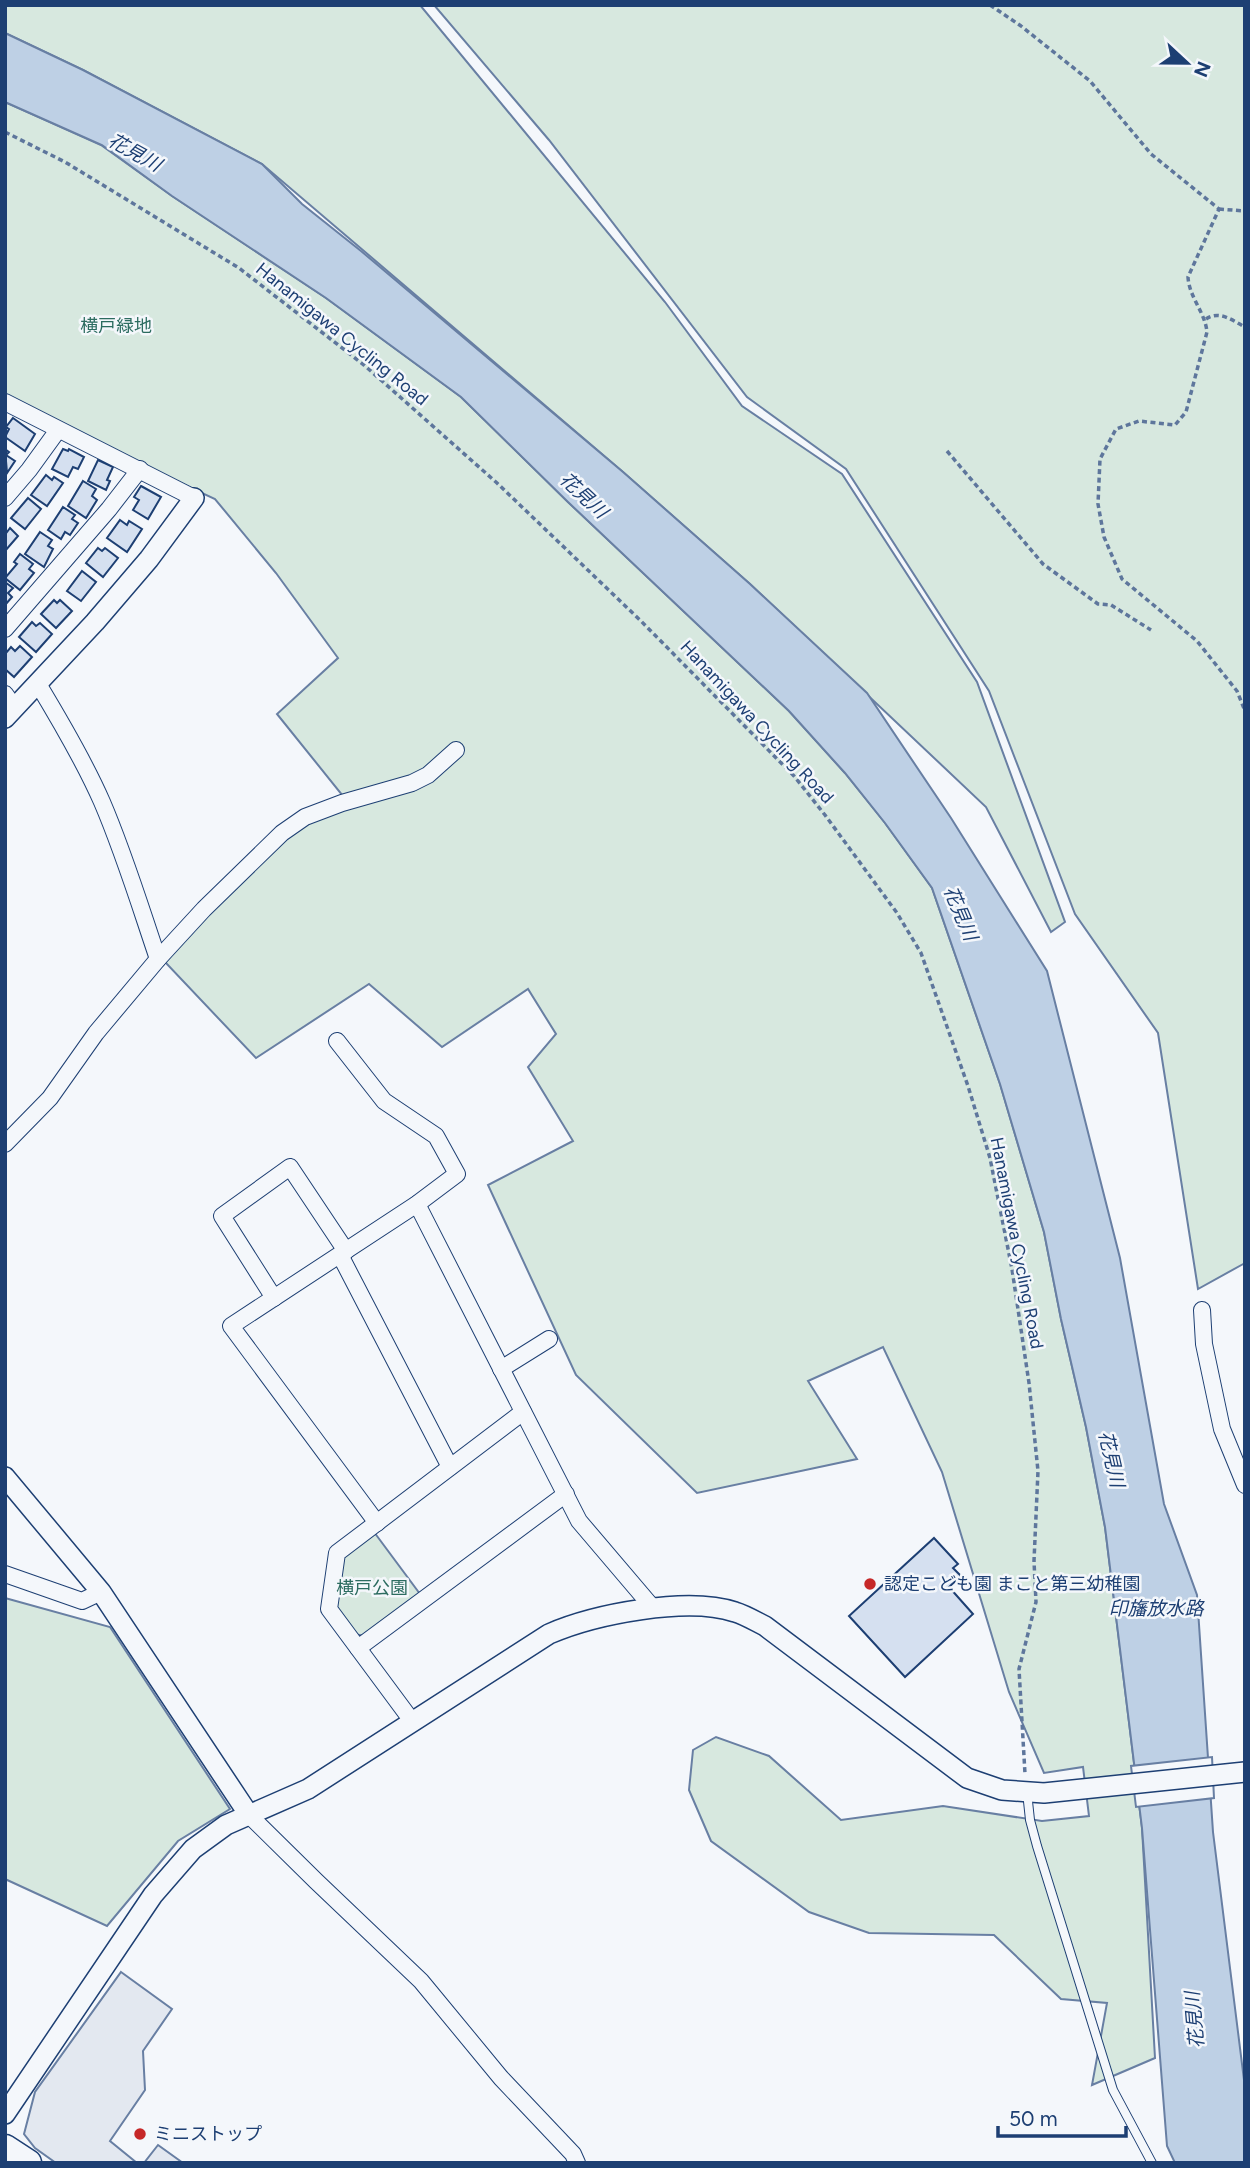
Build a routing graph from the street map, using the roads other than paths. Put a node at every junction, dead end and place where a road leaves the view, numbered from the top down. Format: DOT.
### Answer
graph roads {
  1 [pos="5,402"];
  2 [pos="58,429"];
  3 [pos="139,469"];
  4 [pos="5,498"];
  5 [pos="194,498"];
  6 [pos="5,629"];
  7 [pos="38,684"];
  8 [pos="9,707"];
  9 [pos="456,750"];
  10 [pos="158,959"];
  11 [pos="337,1041"];
  12 [pos="5,1144"];
  13 [pos="417,1204"];
  14 [pos="343,1253"];
  15 [pos="274,1297"];
  16 [pos="1202,1310"];
  17 [pos="549,1339"];
  18 [pos="501,1369"];
  19 [pos="523,1412"];
  20 [pos="450,1467"];
  21 [pos="5,1477"];
  22 [pos="1245,1485"];
  23 [pos="566,1494"];
  24 [pos="377,1523"];
  25 [pos="5,1574"];
  26 [pos="100,1592"];
  27 [pos="653,1608"];
  28 [pos="358,1648"];
  29 [pos="412,1721"];
  30 [pos="1245,1772"];
  31 [pos="1032,1788"];
  32 [pos="249,1815"];
  33 [pos="5,2114"];
  34 [pos="5,2148"];
  35 [pos="28,2163"];
  36 [pos="578,2163"];
  37 [pos="1152,2163"];
  1 -- 2 [label="street"];
  2 -- 3 [label="street"];
  2 -- 4 [label="street"];
  3 -- 5 [label="street"];
  3 -- 6 [label="street"];
  5 -- 7 [label="street"];
  7 -- 8 [label="street"];
  7 -- 10 [label="street"];
  9 -- 10 [label="street"];
  10 -- 12 [label="street"];
  11 -- 13 [label="street"];
  13 -- 14 [label="street"];
  13 -- 18 [label="street"];
  14 -- 15 [label="street"];
  14 -- 15 [label="street"];
  14 -- 20 [label="street"];
  15 -- 24 [label="street"];
  16 -- 22 [label="street"];
  17 -- 18 [label="street"];
  18 -- 19 [label="street"];
  19 -- 20 [label="street"];
  19 -- 23 [label="street"];
  20 -- 24 [label="street"];
  21 -- 26 [label="street"];
  23 -- 27 [label="street"];
  23 -- 28 [label="street"];
  24 -- 28 [label="street"];
  25 -- 26 [label="street"];
  26 -- 32 [label="street"];
  27 -- 29 [label="street"];
  27 -- 31 [label="street"];
  28 -- 29 [label="street"];
  29 -- 32 [label="street"];
  30 -- 31 [label="street"];
  31 -- 37 [label="lane"];
  32 -- 33 [label="street"];
  32 -- 36 [label="street"];
  34 -- 35 [label="highway"];
}
